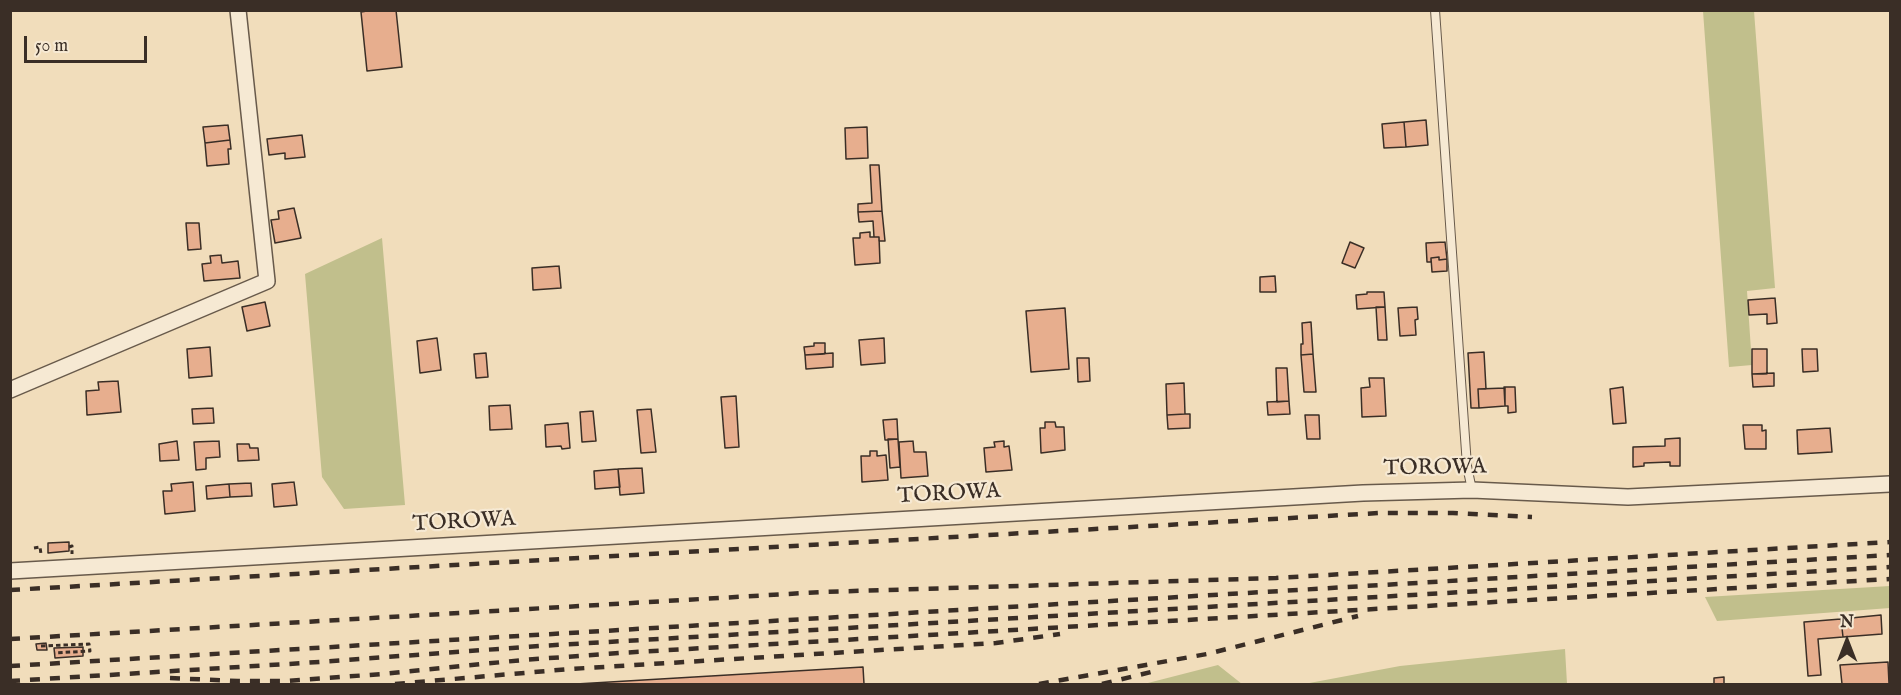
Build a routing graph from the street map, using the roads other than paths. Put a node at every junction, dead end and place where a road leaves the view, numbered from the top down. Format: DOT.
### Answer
graph roads {
  1 [pos="238,10"];
  2 [pos="1435,10"];
  3 [pos="10,390"];
  4 [pos="1890,484"];
  5 [pos="1472,490"];
  6 [pos="10,571"];
  1 -- 3 [label="street"];
  2 -- 5 [label="lane"];
  4 -- 5 [label="street, TOROWA"];
  5 -- 6 [label="street, TOROWA"];
}
